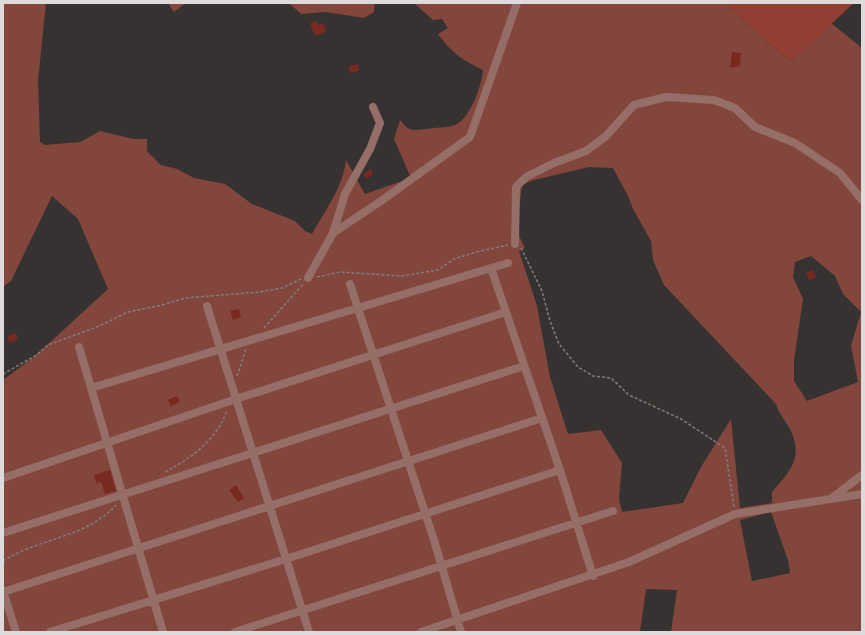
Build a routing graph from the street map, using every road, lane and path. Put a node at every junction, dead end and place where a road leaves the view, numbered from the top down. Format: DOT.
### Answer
graph roads {
  1 [pos="517,3"];
  2 [pos="373,107"];
  3 [pos="862,200"];
  4 [pos="333,233"];
  5 [pos="515,244"];
  6 [pos="508,263"];
  7 [pos="491,268"];
  8 [pos="308,278"];
  9 [pos="350,284"];
  10 [pos="207,306"];
  11 [pos="358,308"];
  12 [pos="506,312"];
  13 [pos="255,339"];
  14 [pos="79,347"];
  15 [pos="221,349"];
  16 [pos="373,355"];
  17 [pos="524,366"];
  18 [pos="3,374"];
  19 [pos="91,388"];
  20 [pos="233,389"];
  21 [pos="233,400"];
  22 [pos="391,408"];
  23 [pos="542,418"];
  24 [pos="107,443"];
  25 [pos="253,453"];
  26 [pos="408,461"];
  27 [pos="560,470"];
  28 [pos="163,474"];
  29 [pos="862,475"];
  30 [pos="3,478"];
  31 [pos="862,494"];
  32 [pos="123,496"];
  33 [pos="831,499"];
  34 [pos="270,506"];
  35 [pos="613,511"];
  36 [pos="425,514"];
  37 [pos="735,514"];
  38 [pos="576,523"];
  39 [pos="3,533"];
  40 [pos="138,548"];
  41 [pos="286,559"];
  42 [pos="3,562"];
  43 [pos="442,566"];
  44 [pos="593,576"];
  45 [pos="3,592"];
  46 [pos="153,600"];
  47 [pos="303,611"];
  48 [pos="458,621"];
  49 [pos="16,632"];
  50 [pos="50,632"];
  51 [pos="163,632"];
  52 [pos="235,632"];
  53 [pos="309,632"];
  54 [pos="421,632"];
  55 [pos="461,632"];
  1 -- 4 [label="street"];
  2 -- 4 [label="street"];
  3 -- 5 [label="street"];
  4 -- 8 [label="street"];
  5 -- 8 [label="path"];
  5 -- 37 [label="path"];
  6 -- 7 [label="street"];
  7 -- 11 [label="street"];
  7 -- 12 [label="street"];
  8 -- 13 [label="path"];
  8 -- 18 [label="path"];
  9 -- 11 [label="street"];
  10 -- 15 [label="street"];
  11 -- 13 [label="street"];
  11 -- 16 [label="street"];
  12 -- 16 [label="street"];
  12 -- 17 [label="street"];
  13 -- 15 [label="street"];
  13 -- 20 [label="path"];
  14 -- 19 [label="street"];
  15 -- 19 [label="street"];
  15 -- 20 [label="street"];
  16 -- 21 [label="street"];
  16 -- 22 [label="street"];
  17 -- 22 [label="street"];
  17 -- 23 [label="street"];
  19 -- 24 [label="street"];
  20 -- 21 [label="street"];
  21 -- 24 [label="street"];
  21 -- 25 [label="street"];
  21 -- 28 [label="path"];
  22 -- 25 [label="street"];
  22 -- 26 [label="street"];
  23 -- 26 [label="street"];
  23 -- 27 [label="street"];
  24 -- 30 [label="street"];
  24 -- 32 [label="street"];
  25 -- 32 [label="street"];
  25 -- 34 [label="street"];
  26 -- 34 [label="street"];
  26 -- 36 [label="street"];
  27 -- 36 [label="street"];
  27 -- 38 [label="street"];
  29 -- 33 [label="street"];
  31 -- 33 [label="street"];
  32 -- 39 [label="street"];
  32 -- 40 [label="street"];
  32 -- 42 [label="path"];
  33 -- 37 [label="street"];
  34 -- 40 [label="street"];
  34 -- 41 [label="street"];
  35 -- 38 [label="street"];
  36 -- 41 [label="street"];
  36 -- 43 [label="street"];
  37 -- 44 [label="street"];
  38 -- 43 [label="street"];
  38 -- 44 [label="street"];
  40 -- 45 [label="street"];
  40 -- 46 [label="street"];
  41 -- 46 [label="street"];
  41 -- 47 [label="street"];
  43 -- 47 [label="street"];
  43 -- 48 [label="street"];
  44 -- 48 [label="street"];
  45 -- 49 [label="street"];
  46 -- 50 [label="street"];
  46 -- 51 [label="street"];
  47 -- 52 [label="street"];
  47 -- 53 [label="street"];
  48 -- 54 [label="street"];
  48 -- 55 [label="street"];
}
